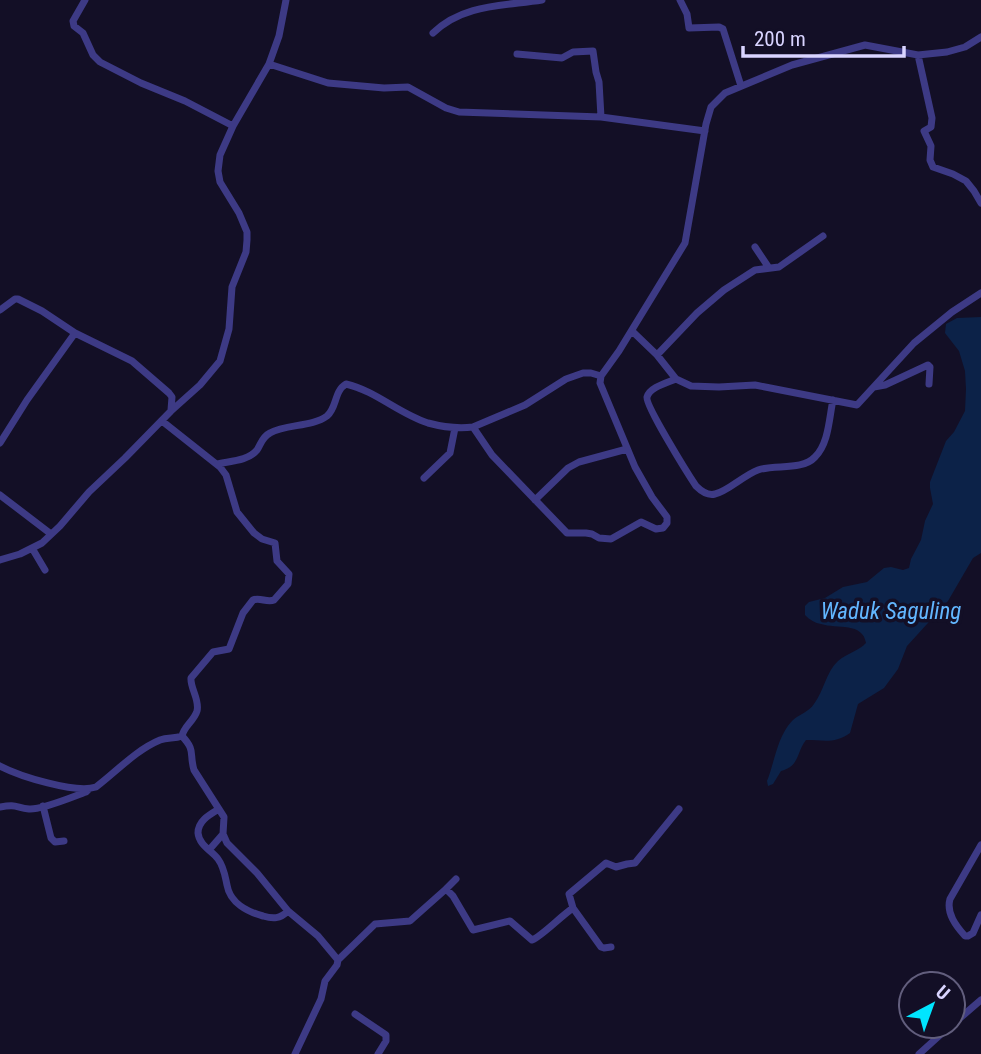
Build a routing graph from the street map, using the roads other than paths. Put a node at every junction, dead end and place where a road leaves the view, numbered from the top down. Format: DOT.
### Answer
graph roads {
  1 [pos="85,0"];
  2 [pos="286,0"];
  3 [pos="542,0"];
  4 [pos="681,0"];
  5 [pos="433,33"];
  6 [pos="981,37"];
  7 [pos="517,54"];
  8 [pos="918,55"];
  9 [pos="269,64"];
  10 [pos="741,86"];
  11 [pos="601,117"];
  12 [pos="233,126"];
  13 [pos="705,131"];
  14 [pos="981,203"];
  15 [pos="823,236"];
  16 [pos="755,247"];
  17 [pos="769,268"];
  18 [pos="981,293"];
  19 [pos="0,310"];
  20 [pos="632,331"];
  21 [pos="75,333"];
  22 [pos="657,355"];
  23 [pos="601,376"];
  24 [pos="676,379"];
  25 [pos="929,384"];
  26 [pos="874,387"];
  27 [pos="833,400"];
  28 [pos="171,411"];
  29 [pos="162,421"];
  30 [pos="473,427"];
  31 [pos="456,428"];
  32 [pos="0,443"];
  33 [pos="627,449"];
  34 [pos="216,464"];
  35 [pos="424,478"];
  36 [pos="0,495"];
  37 [pos="535,500"];
  38 [pos="51,534"];
  39 [pos="32,548"];
  40 [pos="0,560"];
  41 [pos="45,570"];
  42 [pos="182,736"];
  43 [pos="0,766"];
  44 [pos="89,789"];
  45 [pos="43,806"];
  46 [pos="0,807"];
  47 [pos="219,809"];
  48 [pos="678,809"];
  49 [pos="223,834"];
  50 [pos="64,841"];
  51 [pos="981,845"];
  52 [pos="209,850"];
  53 [pos="456,879"];
  54 [pos="446,889"];
  55 [pos="573,908"];
  56 [pos="288,911"];
  57 [pos="981,915"];
  58 [pos="611,947"];
  59 [pos="338,960"];
  60 [pos="981,1000"];
  61 [pos="967,1012"];
  62 [pos="355,1014"];
  63 [pos="935,1040"];
  64 [pos="295,1054"];
  65 [pos="377,1054"];
  66 [pos="919,1054"];
  1 -- 12 [label="street"];
  2 -- 9 [label="street"];
  3 -- 5 [label="street"];
  4 -- 10 [label="street"];
  6 -- 8 [label="street"];
  7 -- 11 [label="street"];
  8 -- 10 [label="street"];
  8 -- 14 [label="street"];
  9 -- 11 [label="street"];
  9 -- 12 [label="street"];
  10 -- 13 [label="street"];
  11 -- 13 [label="street"];
  12 -- 28 [label="street"];
  13 -- 20 [label="street"];
  15 -- 17 [label="street"];
  16 -- 17 [label="street"];
  17 -- 22 [label="street"];
  18 -- 26 [label="street"];
  19 -- 21 [label="street"];
  20 -- 22 [label="street"];
  20 -- 23 [label="street"];
  21 -- 28 [label="street"];
  21 -- 32 [label="street"];
  22 -- 24 [label="street"];
  23 -- 30 [label="street"];
  23 -- 33 [label="street"];
  24 -- 27 [label="street"];
  24 -- 27 [label="street"];
  25 -- 26 [label="street"];
  26 -- 27 [label="street"];
  28 -- 29 [label="street"];
  29 -- 34 [label="street"];
  29 -- 38 [label="street"];
  30 -- 31 [label="street"];
  30 -- 37 [label="street"];
  31 -- 34 [label="street"];
  31 -- 35 [label="street"];
  33 -- 37 [label="street"];
  33 -- 37 [label="street"];
  34 -- 42 [label="street"];
  36 -- 38 [label="street"];
  38 -- 39 [label="street"];
  39 -- 40 [label="street"];
  39 -- 41 [label="street"];
  42 -- 44 [label="street"];
  42 -- 47 [label="street"];
  43 -- 44 [label="street"];
  44 -- 45 [label="street"];
  45 -- 46 [label="street"];
  45 -- 50 [label="street"];
  47 -- 49 [label="street"];
  47 -- 52 [label="street"];
  48 -- 55 [label="street"];
  49 -- 52 [label="street"];
  49 -- 56 [label="street"];
  51 -- 57 [label="street"];
  52 -- 56 [label="street"];
  53 -- 54 [label="street"];
  54 -- 55 [label="street"];
  54 -- 59 [label="street"];
  55 -- 58 [label="street"];
  56 -- 59 [label="street"];
  59 -- 64 [label="street"];
  60 -- 61 [label="street"];
  62 -- 65 [label="street"];
  63 -- 66 [label="street"];
}
